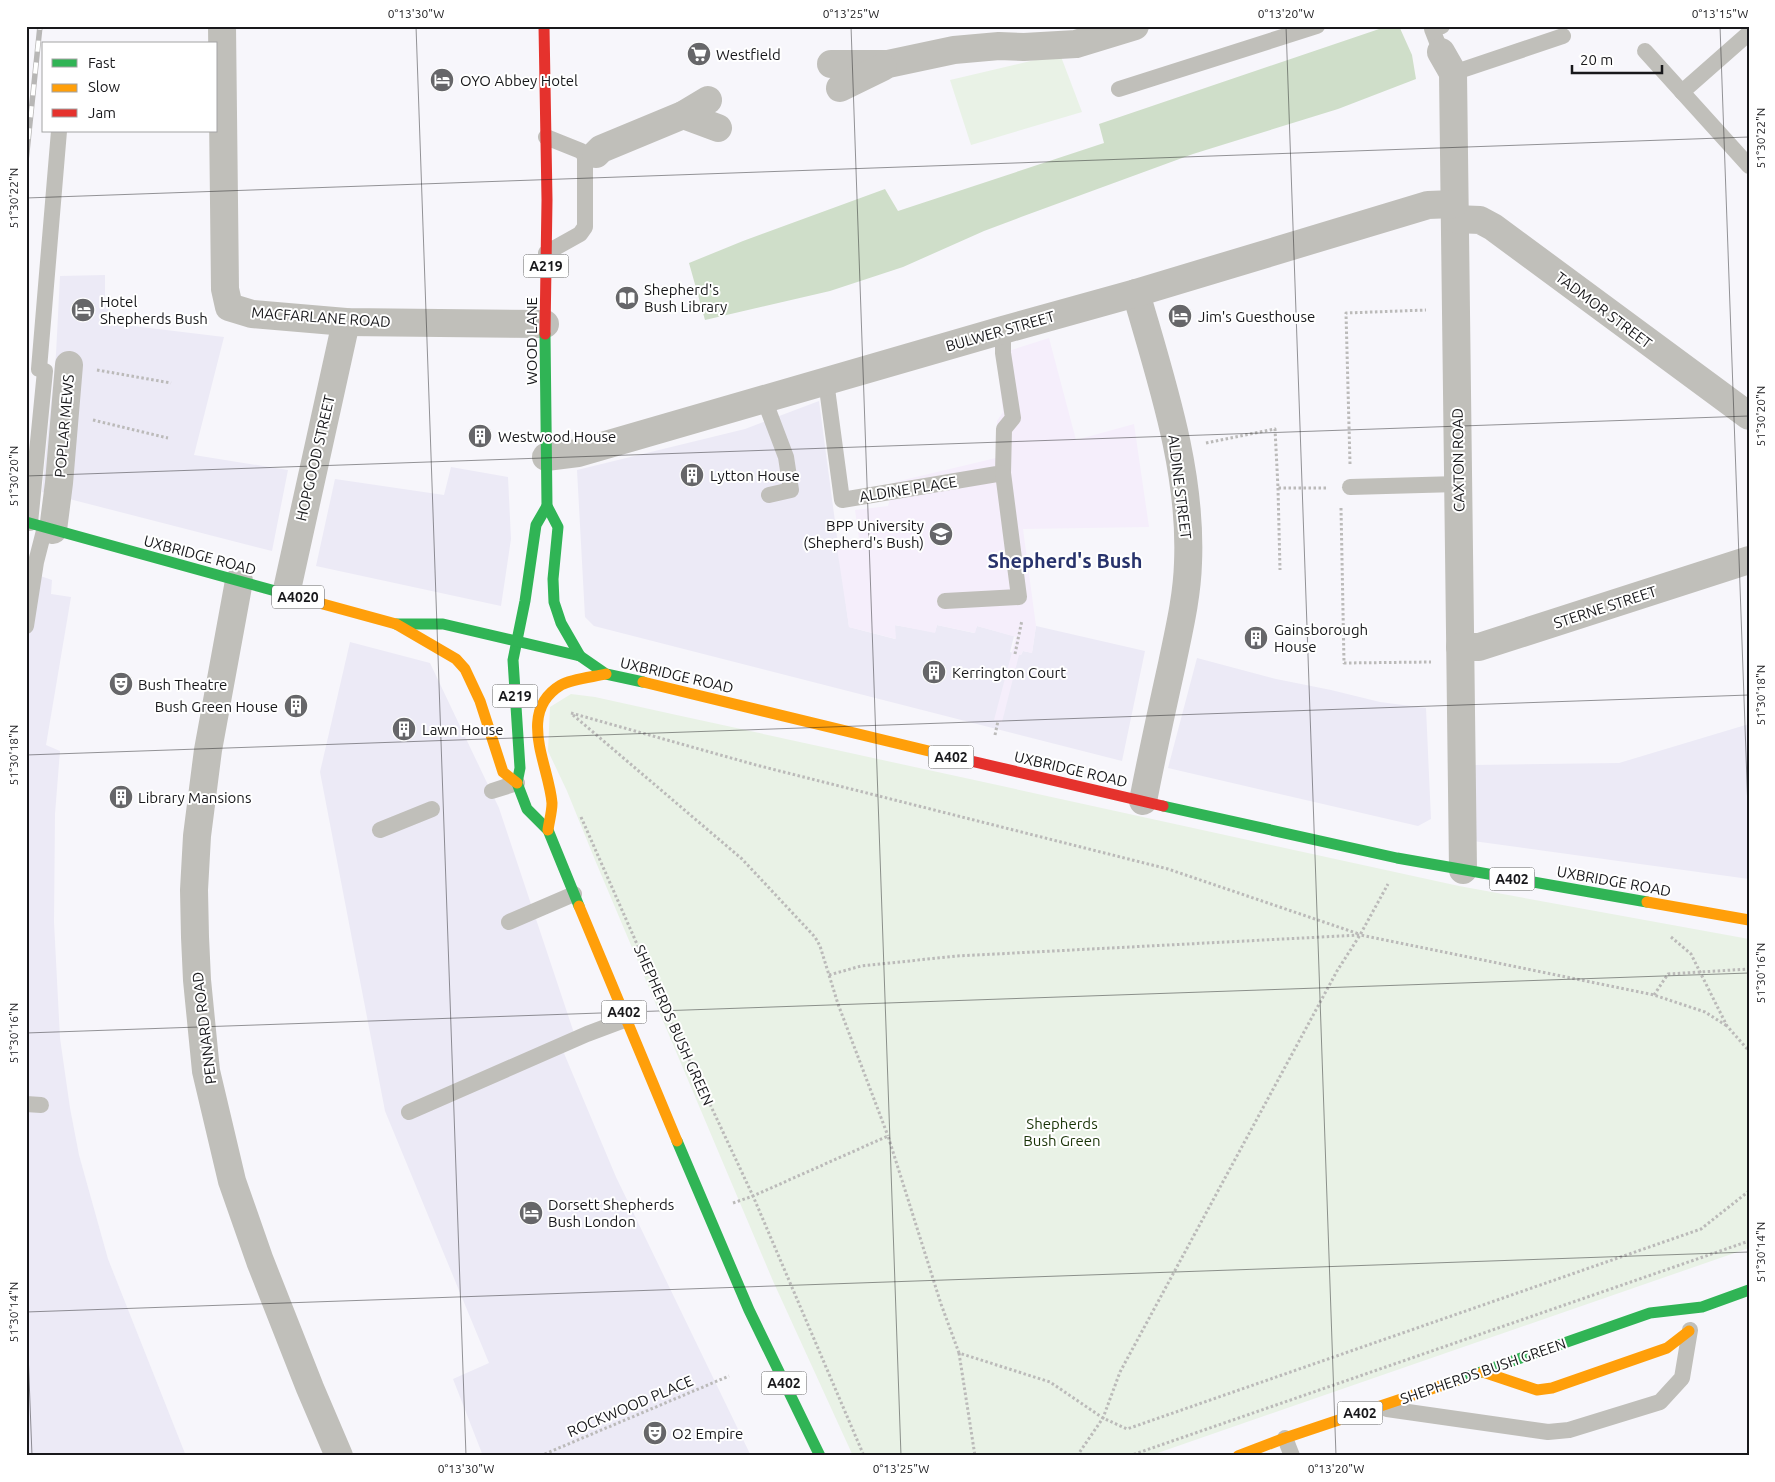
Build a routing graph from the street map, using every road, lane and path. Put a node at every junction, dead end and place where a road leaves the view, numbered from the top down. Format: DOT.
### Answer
graph roads {
  1 [pos="222,26"];
  2 [pos="544,26"];
  3 [pos="1135,26"];
  4 [pos="1317,26"];
  5 [pos="1749,32"];
  6 [pos="1563,36"];
  7 [pos="1445,50"];
  8 [pos="1645,51"];
  9 [pos="836,76"];
  10 [pos="1119,89"];
  11 [pos="1682,92"];
  12 [pos="708,100"];
  13 [pos="683,115"];
  14 [pos="718,128"];
  15 [pos="59,132"];
  16 [pos="546,137"];
  17 [pos="596,154"];
  18 [pos="1749,166"];
  19 [pos="1455,212"];
  20 [pos="546,253"];
  21 [pos="1136,293"];
  22 [pos="1417,310"];
  23 [pos="346,322"];
  24 [pos="545,324"];
  25 [pos="1002,330"];
  26 [pos="69,365"];
  27 [pos="826,381"];
  28 [pos="171,383"];
  29 [pos="764,399"];
  30 [pos="1749,416"];
  31 [pos="85,418"];
  32 [pos="168,438"];
  33 [pos="1205,443"];
  34 [pos="546,457"];
  35 [pos="1003,473"];
  36 [pos="1458,484"];
  37 [pos="1345,487"];
  38 [pos="1278,488"];
  39 [pos="769,495"];
  40 [pos="547,506"];
  41 [pos="39,526"];
  42 [pos="1749,560"];
  43 [pos="1280,570"];
  44 [pos="239,581"];
  45 [pos="286,594"];
  46 [pos="1019,597"];
  47 [pos="945,601"];
  48 [pos="396,624"];
  49 [pos="26,626"];
  50 [pos="517,642"];
  51 [pos="1460,647"];
  52 [pos="1015,654"];
  53 [pos="580,656"];
  54 [pos="1422,662"];
  55 [pos="606,674"];
  56 [pos="998,721"];
  57 [pos="995,734"];
  58 [pos="517,783"];
  59 [pos="492,791"];
  60 [pos="1143,801"];
  61 [pos="432,809"];
  62 [pos="579,811"];
  63 [pos="380,830"];
  64 [pos="548,830"];
  65 [pos="1463,870"];
  66 [pos="1393,877"];
  67 [pos="574,894"];
  68 [pos="1749,920"];
  69 [pos="509,922"];
  70 [pos="1667,934"];
  71 [pos="1360,935"];
  72 [pos="1749,969"];
  73 [pos="1701,972"];
  74 [pos="830,975"];
  75 [pos="1654,995"];
  76 [pos="627,1019"];
  77 [pos="1727,1026"];
  78 [pos="1749,1051"];
  79 [pos="409,1112"];
  80 [pos="888,1136"];
  81 [pos="1749,1191"];
  82 [pos="753,1196"];
  83 [pos="1749,1240"];
  84 [pos="1749,1290"];
  85 [pos="1702,1307"];
  86 [pos="1689,1331"];
  87 [pos="959,1352"];
  88 [pos="1483,1372"];
  89 [pos="729,1376"];
  90 [pos="1377,1407"];
  91 [pos="1104,1418"];
  92 [pos="1285,1438"];
  93 [pos="339,1456"];
  94 [pos="540,1456"];
  95 [pos="820,1456"];
  96 [pos="864,1456"];
  97 [pos="975,1456"];
  98 [pos="1077,1456"];
  99 [pos="1129,1456"];
  100 [pos="1238,1456"];
  101 [pos="1292,1456"];
  1 -- 23 [label="street, MACFARLANE ROAD"];
  2 -- 16 [label="main road, WOOD LANE / A219"];
  3 -- 9 [label="street"];
  4 -- 10 [label="lane"];
  5 -- 11 [label="lane"];
  6 -- 7 [label="lane"];
  7 -- 19 [label="street, CAXTON ROAD"];
  8 -- 11 [label="lane"];
  11 -- 18 [label="lane"];
  12 -- 13 [label="street"];
  13 -- 14 [label="street"];
  13 -- 17 [label="street"];
  15 -- 41 [label="lane"];
  16 -- 20 [label="main road, WOOD LANE / A219"];
  16 -- 20 [label="lane"];
  19 -- 21 [label="street, BULWER STREET"];
  19 -- 30 [label="street, TADMOR STREET"];
  19 -- 36 [label="street, CAXTON ROAD"];
  20 -- 24 [label="main road, WOOD LANE / A219"];
  21 -- 25 [label="street, BULWER STREET"];
  21 -- 60 [label="street, ALDINE STREET"];
  22 -- 37 [label="path"];
  23 -- 24 [label="street, MACFARLANE ROAD"];
  23 -- 45 [label="street, HOPGOOD STREET"];
  24 -- 34 [label="main road, WOOD LANE / A219"];
  25 -- 27 [label="street, BULWER STREET"];
  25 -- 35 [label="lane"];
  26 -- 28 [label="path, POPLAR MEWS"];
  26 -- 41 [label="street, POPLAR MEWS"];
  27 -- 29 [label="street, BULWER STREET"];
  27 -- 35 [label="lane, ALDINE PLACE"];
  29 -- 34 [label="street, BULWER STREET"];
  29 -- 39 [label="lane"];
  31 -- 32 [label="path"];
  33 -- 38 [label="path"];
  34 -- 40 [label="main road, WOOD LANE / A219"];
  35 -- 46 [label="lane"];
  36 -- 37 [label="lane"];
  36 -- 51 [label="street, CAXTON ROAD"];
  37 -- 38 [label="path"];
  37 -- 54 [label="path"];
  38 -- 43 [label="path"];
  40 -- 50 [label="main road, WOOD LANE / A219"];
  40 -- 53 [label="main road, WOOD LANE / A219"];
  41 -- 44 [label="main road, UXBRIDGE ROAD / A4020"];
  41 -- 49 [label="lane"];
  42 -- 51 [label="street, STERNE STREET"];
  44 -- 45 [label="main road, UXBRIDGE ROAD / A4020"];
  44 -- 93 [label="street, PENNARD ROAD"];
  45 -- 48 [label="main road, UXBRIDGE ROAD / A4020"];
  46 -- 47 [label="lane"];
  46 -- 52 [label="path"];
  48 -- 50 [label="main road, UXBRIDGE ROAD / A4020"];
  48 -- 58 [label="main road, UXBRIDGE ROAD / A4020"];
  50 -- 53 [label="main road, UXBRIDGE ROAD / A4020"];
  50 -- 58 [label="main road, A219"];
  51 -- 65 [label="street, CAXTON ROAD"];
  53 -- 55 [label="main road, UXBRIDGE ROAD / A402"];
  55 -- 60 [label="main road, UXBRIDGE ROAD / A402"];
  55 -- 64 [label="main road, A402"];
  56 -- 57 [label="path"];
  58 -- 59 [label="lane"];
  58 -- 64 [label="main road, A219"];
  60 -- 65 [label="main road, UXBRIDGE ROAD / A402"];
  61 -- 63 [label="lane"];
  62 -- 82 [label="path, SHEPHERDS BUSH GREEN"];
  64 -- 67 [label="main road, A402"];
  65 -- 68 [label="main road, UXBRIDGE ROAD / A402"];
  66 -- 71 [label="path"];
  67 -- 69 [label="lane"];
  67 -- 76 [label="main road, A402"];
  70 -- 73 [label="path"];
  71 -- 74 [label="path"];
  71 -- 74 [label="path"];
  71 -- 75 [label="path"];
  71 -- 91 [label="path"];
  72 -- 73 [label="path"];
  73 -- 75 [label="path"];
  73 -- 77 [label="path"];
  74 -- 80 [label="path"];
  75 -- 77 [label="path"];
  76 -- 79 [label="lane"];
  76 -- 95 [label="main road, A402"];
  77 -- 78 [label="path"];
  80 -- 82 [label="path"];
  80 -- 87 [label="path"];
  81 -- 91 [label="path"];
  82 -- 96 [label="path, SHEPHERDS BUSH GREEN"];
  83 -- 99 [label="path"];
  84 -- 85 [label="main road, SHEPHERDS BUSH GREEN / A402"];
  85 -- 86 [label="lane"];
  85 -- 88 [label="main road, SHEPHERDS BUSH GREEN / A402"];
  86 -- 88 [label="main road"];
  86 -- 90 [label="lane"];
  87 -- 91 [label="path"];
  87 -- 97 [label="path"];
  88 -- 90 [label="main road, SHEPHERDS BUSH GREEN / A402"];
  89 -- 94 [label="path, ROCKWOOD PLACE"];
  90 -- 92 [label="main road, SHEPHERDS BUSH GREEN / A402"];
  91 -- 98 [label="path"];
  92 -- 100 [label="main road, SHEPHERDS BUSH GREEN / A402"];
  92 -- 101 [label="lane"];
}
